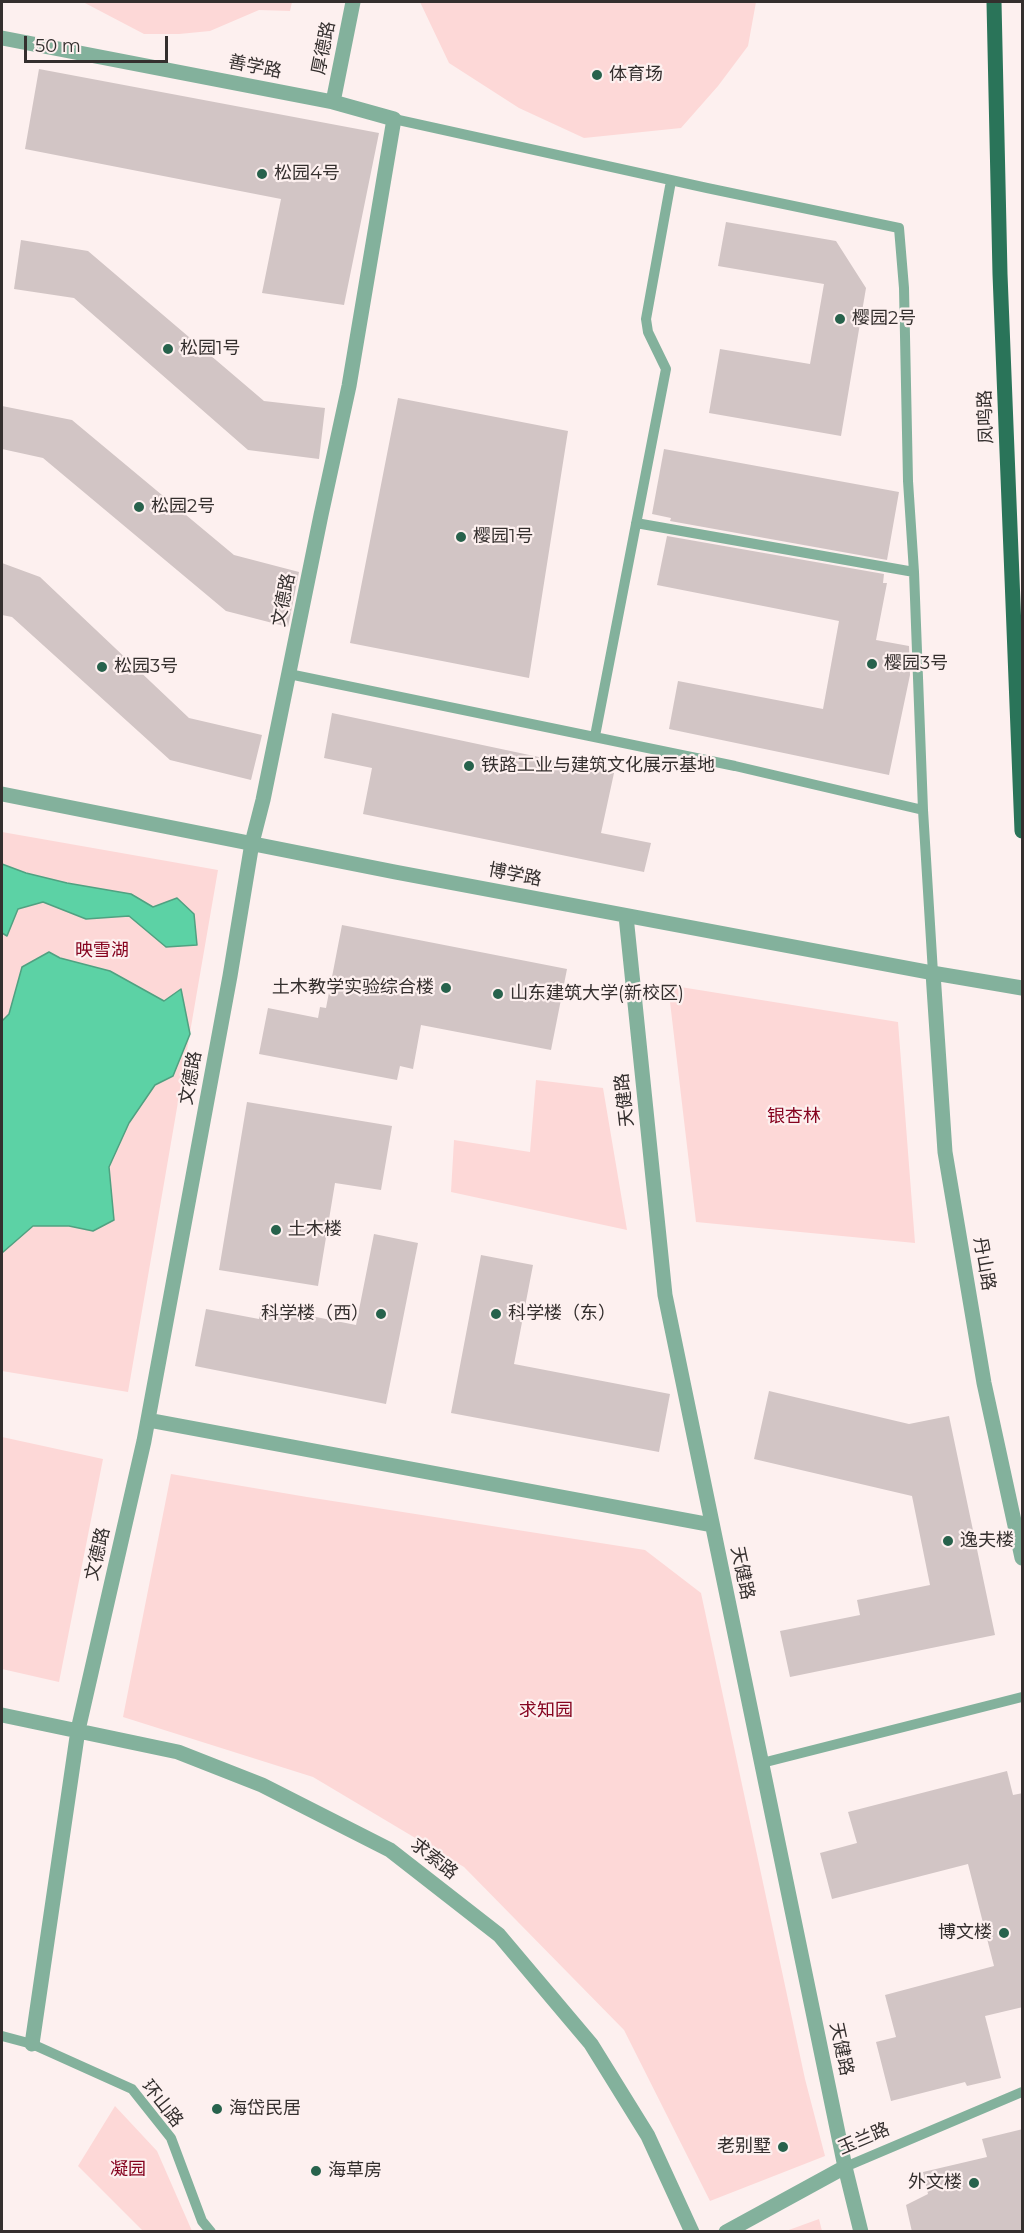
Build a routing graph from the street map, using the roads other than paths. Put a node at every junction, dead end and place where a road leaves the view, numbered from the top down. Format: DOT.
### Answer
graph roads {
  1 [pos="353,2"];
  2 [pos="994,2"];
  3 [pos="2,38"];
  4 [pos="333,102"];
  5 [pos="394,119"];
  6 [pos="671,181"];
  7 [pos="636,523"];
  8 [pos="914,572"];
  9 [pos="289,674"];
  10 [pos="595,736"];
  11 [pos="2,794"];
  12 [pos="923,810"];
  13 [pos="1023,831"];
  14 [pos="252,843"];
  15 [pos="626,916"];
  16 [pos="933,973"];
  17 [pos="1023,988"];
  18 [pos="148,1420"];
  19 [pos="712,1525"];
  20 [pos="1023,1558"];
  21 [pos="1023,1697"];
  22 [pos="2,1714"];
  23 [pos="78,1730"];
  24 [pos="762,1764"];
  25 [pos="2,2036"];
  26 [pos="32,2044"];
  27 [pos="1023,2092"];
  28 [pos="845,2167"];
  29 [pos="211,2232"];
  30 [pos="692,2232"];
  31 [pos="726,2232"];
  32 [pos="861,2232"];
  1 -- 4 [label="street, 厚德路"];
  2 -- 13 [label="main road, 凤鸣路"];
  3 -- 4 [label="street, 善学路"];
  4 -- 5 [label="street, 善学路"];
  5 -- 6 [label="lane"];
  5 -- 9 [label="street, 文德路"];
  6 -- 7 [label="lane"];
  6 -- 8 [label="lane"];
  7 -- 8 [label="lane"];
  7 -- 10 [label="lane"];
  8 -- 12 [label="lane"];
  9 -- 10 [label="lane"];
  9 -- 14 [label="street, 文德路"];
  10 -- 12 [label="lane"];
  11 -- 14 [label="street, 博学路"];
  12 -- 16 [label="lane"];
  14 -- 15 [label="street, 博学路"];
  14 -- 18 [label="street, 文德路"];
  15 -- 16 [label="street, 博学路"];
  15 -- 19 [label="street, 天健路"];
  16 -- 17 [label="street, 博学路"];
  16 -- 20 [label="street, 丹山路"];
  18 -- 19 [label="street"];
  18 -- 23 [label="street, 文德路"];
  19 -- 24 [label="street, 天健路"];
  21 -- 24 [label="lane"];
  22 -- 23 [label="street, 求索路"];
  23 -- 26 [label="street, 文德路"];
  23 -- 30 [label="street, 求索路"];
  24 -- 28 [label="street, 天健路"];
  25 -- 26 [label="lane, 环山路"];
  26 -- 29 [label="lane, 环山路"];
  27 -- 28 [label="lane, 玉兰路"];
  28 -- 31 [label="street, 玉兰路"];
  28 -- 32 [label="street, 天健路"];
}
